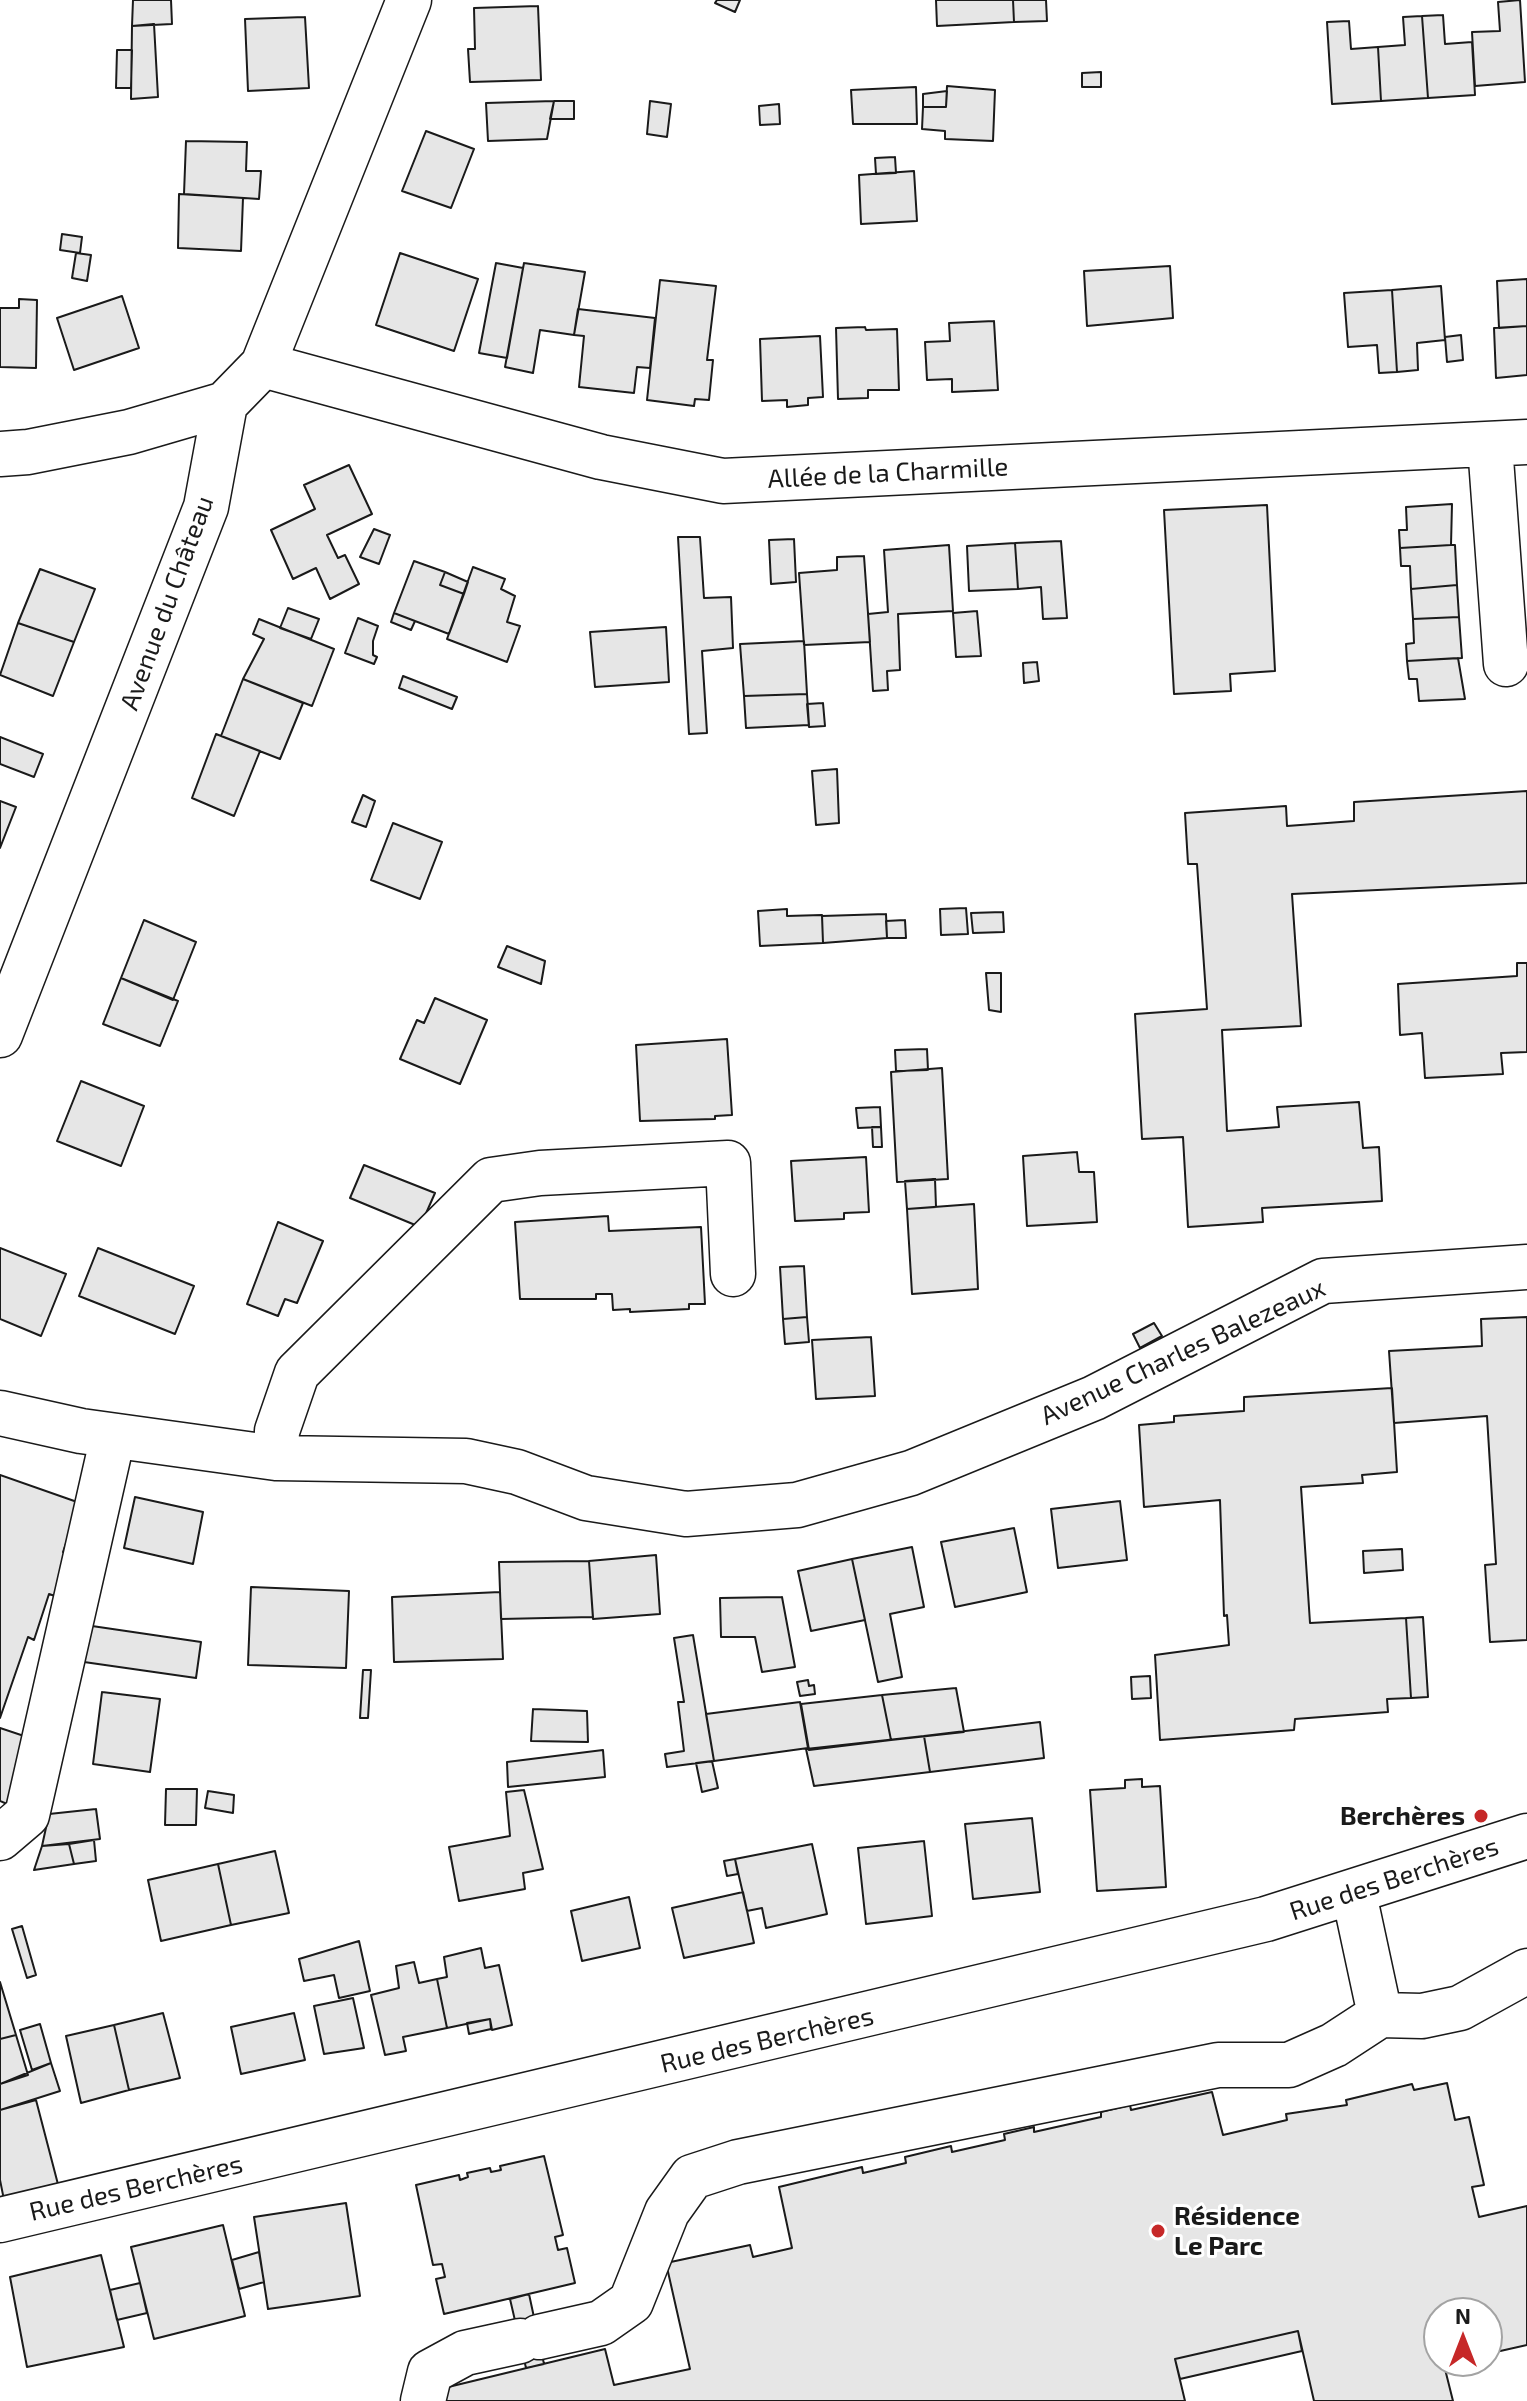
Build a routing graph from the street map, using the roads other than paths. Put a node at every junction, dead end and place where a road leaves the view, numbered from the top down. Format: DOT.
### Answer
graph roads {
  1 [pos="409,0"];
  2 [pos="263,365"];
  3 [pos="225,404"];
  4 [pos="1508,444"];
  5 [pos="0,454"];
  6 [pos="1514,597"];
  7 [pos="1506,664"];
  8 [pos="0,1035"];
  9 [pos="1527,1267"];
  10 [pos="733,1274"];
  11 [pos="0,1413"];
  12 [pos="113,1436"];
  13 [pos="276,1458"];
  14 [pos="1527,1836"];
  15 [pos="0,1838"];
  16 [pos="1354,1894"];
  17 [pos="1527,1971"];
  18 [pos="1380,2015"];
  19 [pos="0,2220"];
  20 [pos="423,2401"];
  1 -- 2 [label="street"];
  2 -- 3 [label="street"];
  2 -- 4 [label="street, Allée de la Charmille"];
  3 -- 5 [label="street"];
  3 -- 8 [label="street, Avenue du Château"];
  4 -- 6 [label="street"];
  6 -- 7 [label="street"];
  9 -- 13 [label="street, Avenue Charles Balezeaux"];
  10 -- 13 [label="street"];
  11 -- 12 [label="street, Avenue Charles Balezeaux"];
  12 -- 13 [label="street, Avenue Charles Balezeaux"];
  12 -- 15 [label="street"];
  14 -- 16 [label="street, Rue des Berchères"];
  16 -- 18 [label="street"];
  16 -- 19 [label="street, Rue des Berchères"];
  17 -- 18 [label="street"];
  18 -- 20 [label="street"];
}
